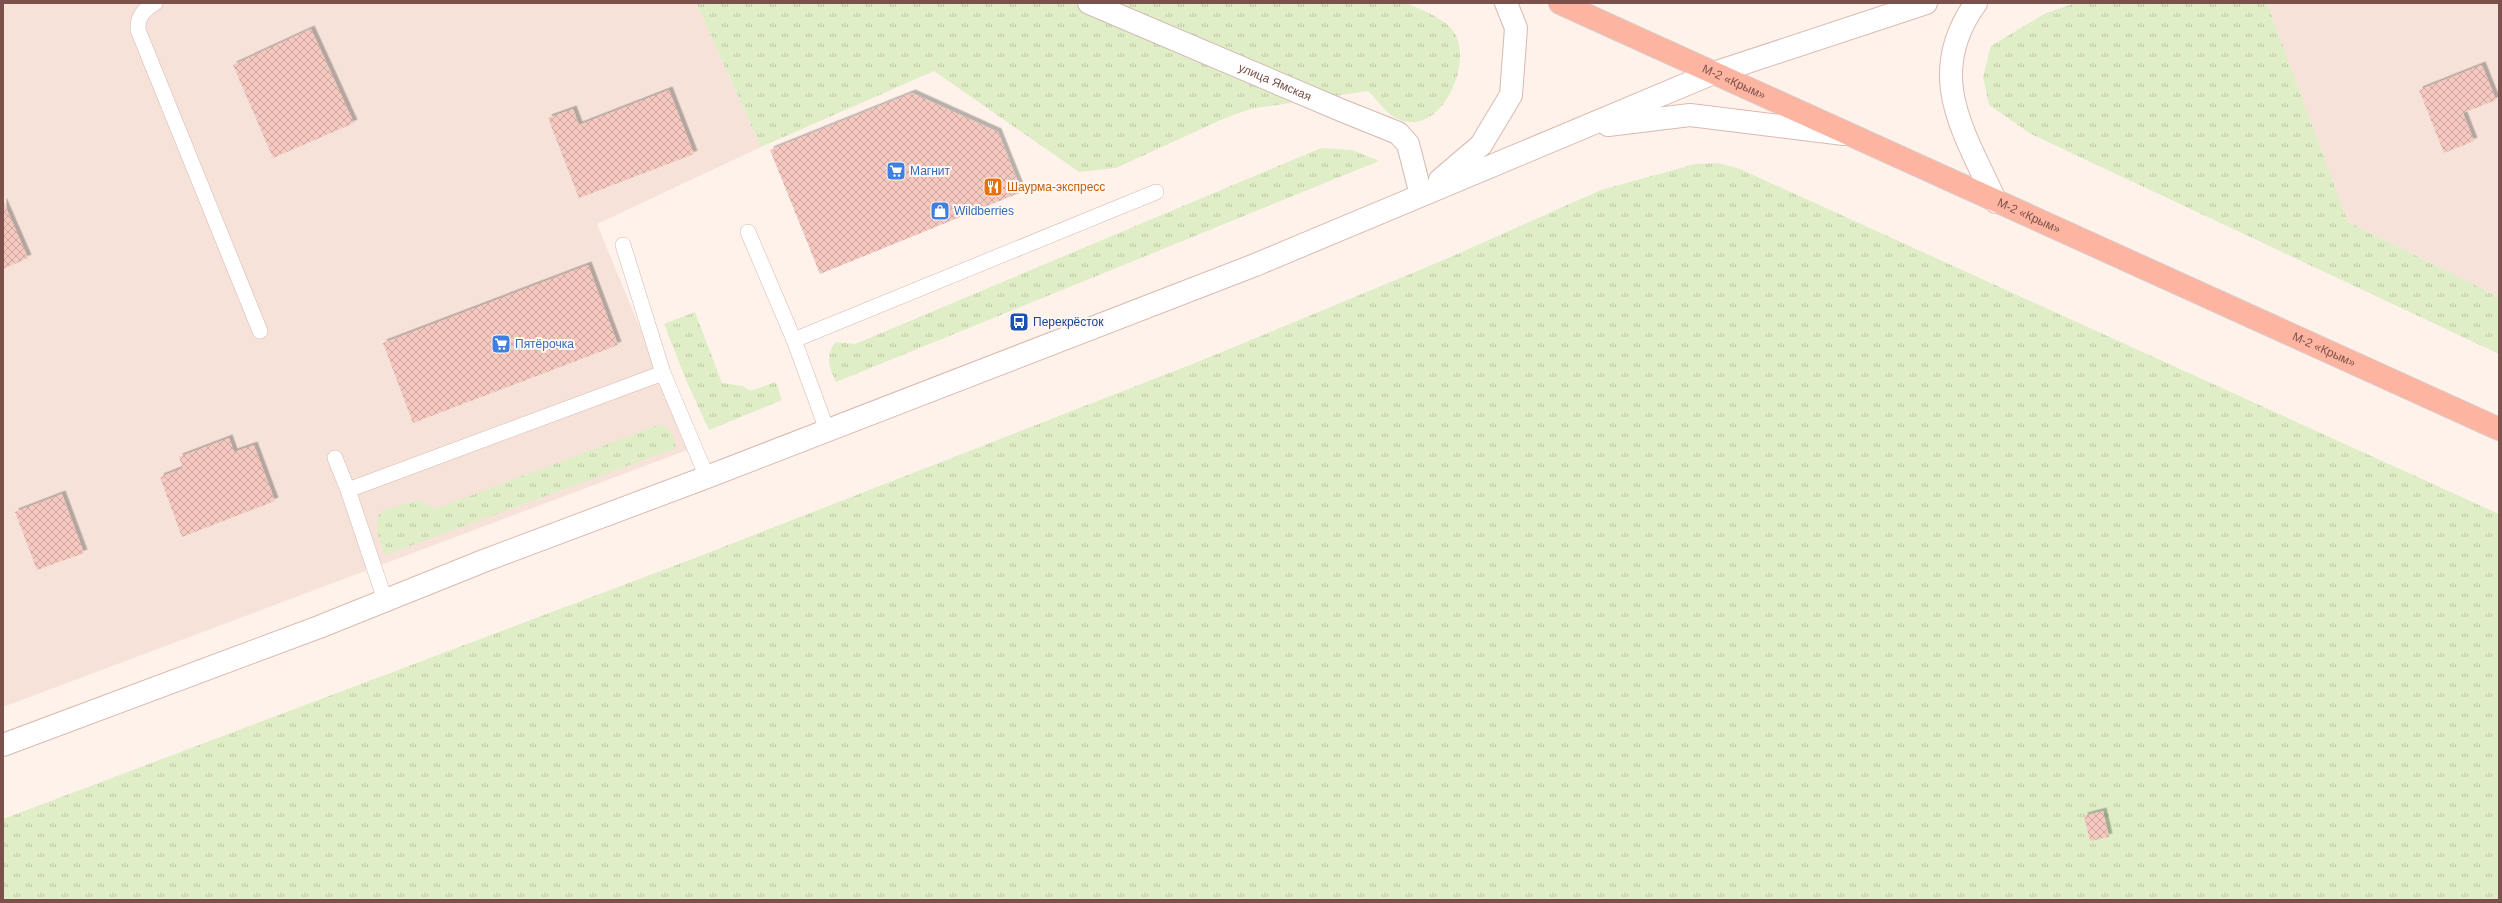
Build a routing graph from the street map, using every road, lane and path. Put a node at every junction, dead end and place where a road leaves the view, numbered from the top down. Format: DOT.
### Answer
graph roads {
  1 [pos="155,3"];
  2 [pos="1089,3"];
  3 [pos="1506,3"];
  4 [pos="1560,3"];
  5 [pos="1926,3"];
  6 [pos="1976,3"];
  7 [pos="1711,74"];
  8 [pos="1581,128"];
  9 [pos="1844,134"];
  10 [pos="1156,192"];
  11 [pos="1421,195"];
  12 [pos="1996,202"];
  13 [pos="748,232"];
  14 [pos="623,245"];
  15 [pos="260,331"];
  16 [pos="794,340"];
  17 [pos="663,373"];
  18 [pos="2499,429"];
  19 [pos="828,430"];
  20 [pos="335,458"];
  21 [pos="707,477"];
  22 [pos="348,490"];
  23 [pos="385,600"];
  24 [pos="3,745"];
  1 -- 15 [label="lane"];
  2 -- 11 [label="main road, улица Ямская"];
  3 -- 11 [label="main road"];
  4 -- 7 [label="highway, М-2 «Крым»"];
  5 -- 7 [label="main road"];
  6 -- 12 [label="main road"];
  7 -- 8 [label="main road"];
  7 -- 9 [label="highway, М-2 «Крым»"];
  8 -- 9 [label="main road"];
  8 -- 11 [label="main road"];
  9 -- 12 [label="highway, М-2 «Крым»"];
  10 -- 16 [label="lane"];
  11 -- 19 [label="main road"];
  12 -- 18 [label="highway, М-2 «Крым»"];
  13 -- 16 [label="lane"];
  14 -- 17 [label="lane"];
  16 -- 19 [label="lane"];
  17 -- 21 [label="lane"];
  17 -- 22 [label="lane"];
  19 -- 21 [label="main road"];
  20 -- 22 [label="lane"];
  21 -- 23 [label="main road"];
  22 -- 23 [label="lane"];
  23 -- 24 [label="main road"];
}
